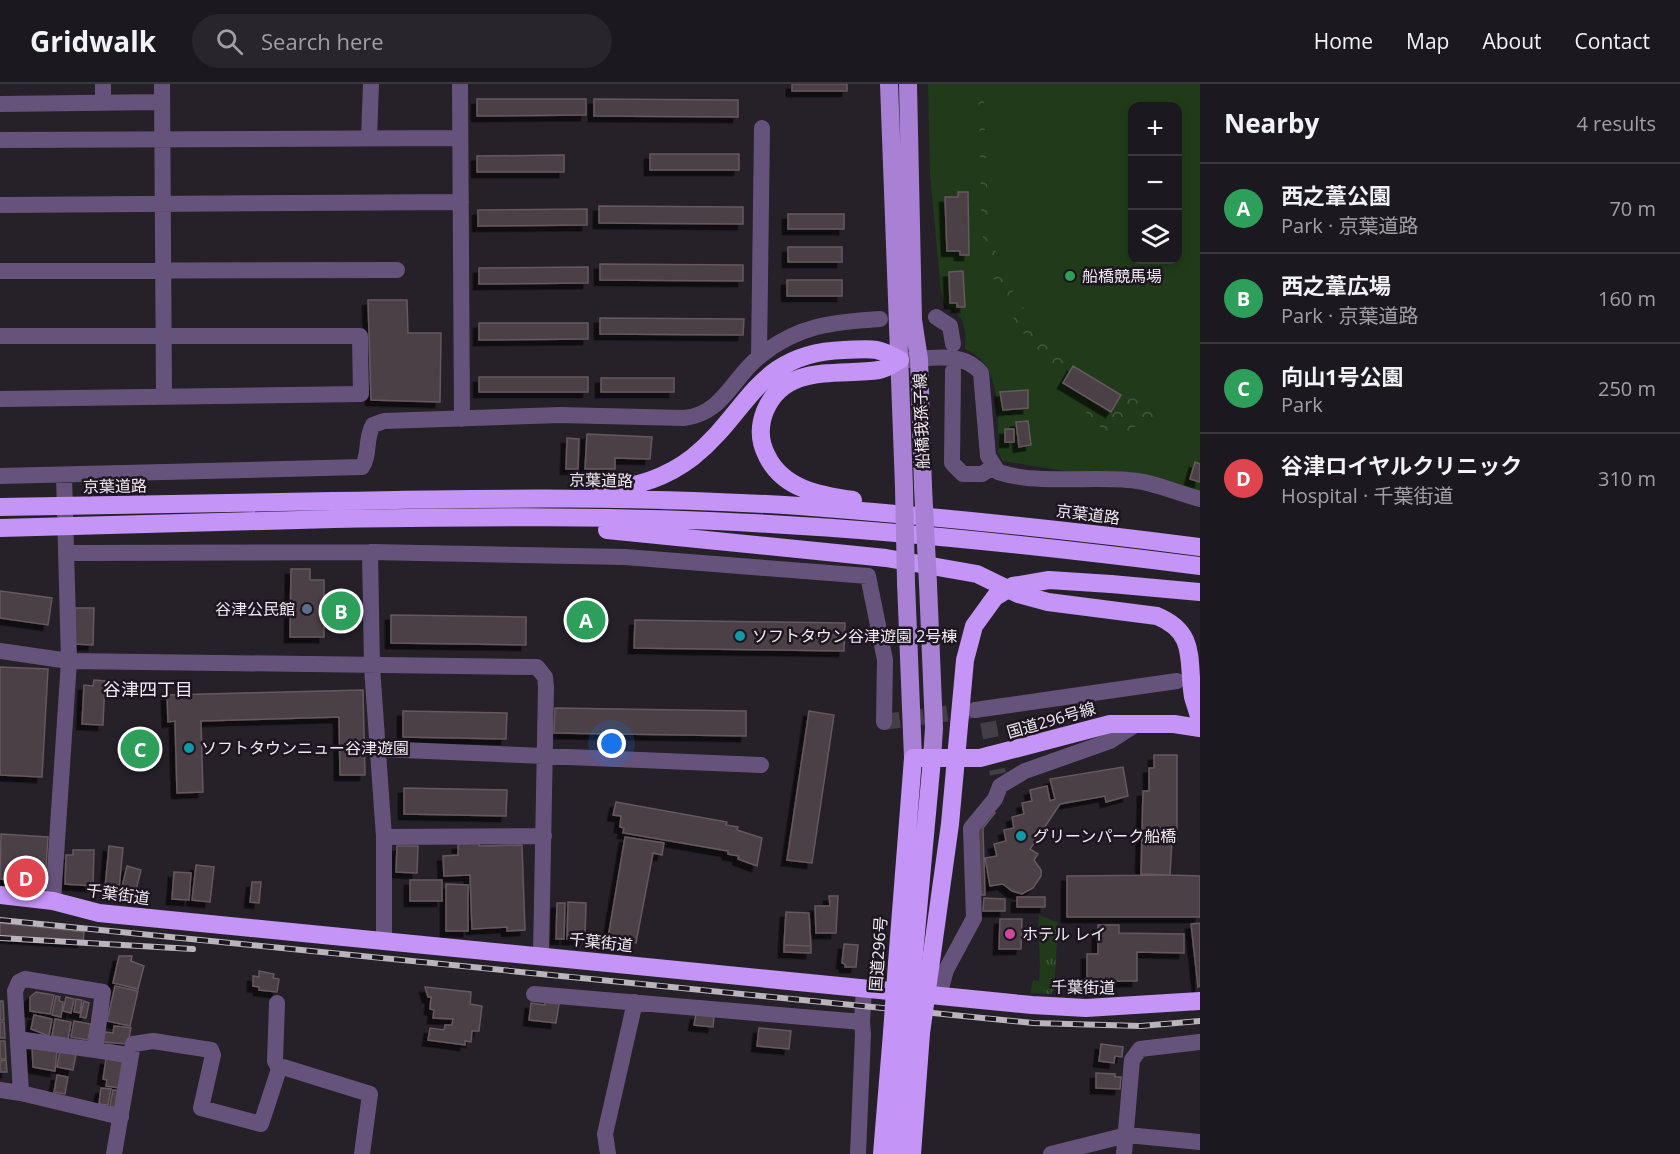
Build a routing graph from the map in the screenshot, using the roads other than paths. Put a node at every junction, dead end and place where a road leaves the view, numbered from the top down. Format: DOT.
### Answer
graph roads {
  1 [pos="103,84"];
  2 [pos="162,84"];
  3 [pos="371,84"];
  4 [pos="460,84"];
  5 [pos="889,84"];
  6 [pos="908,84"];
  7 [pos="162,102"];
  8 [pos="103,103"];
  9 [pos="0,104"];
  10 [pos="762,128"];
  11 [pos="369,138"];
  12 [pos="460,138"];
  13 [pos="162,139"];
  14 [pos="0,140"];
  15 [pos="460,202"];
  16 [pos="163,204"];
  17 [pos="0,206"];
  18 [pos="163,269"];
  19 [pos="397,270"];
  20 [pos="0,271"];
  21 [pos="936,317"];
  22 [pos="880,319"];
  23 [pos="164,335"];
  24 [pos="0,336"];
  25 [pos="953,344"];
  26 [pos="759,357"];
  27 [pos="919,359"];
  28 [pos="900,360"];
  29 [pos="953,371"];
  30 [pos="164,395"];
  31 [pos="0,399"];
  32 [pos="462,419"];
  33 [pos="993,467"];
  34 [pos="64,475"];
  35 [pos="0,476"];
  36 [pos="493,498"];
  37 [pos="1200,500"];
  38 [pos="0,507"];
  39 [pos="458,518"];
  40 [pos="1028,526"];
  41 [pos="0,528"];
  42 [pos="1200,548"];
  43 [pos="370,552"];
  44 [pos="67,553"];
  45 [pos="1200,566"];
  46 [pos="1200,592"];
  47 [pos="0,651"];
  48 [pos="69,662"];
  49 [pos="372,667"];
  50 [pos="1177,681"];
  51 [pos="983,714"];
  52 [pos="1200,720"];
  53 [pos="884,722"];
  54 [pos="1138,723"];
  55 [pos="1200,728"];
  56 [pos="379,749"];
  57 [pos="546,756"];
  58 [pos="913,758"];
  59 [pos="932,759"];
  60 [pos="761,765"];
  61 [pos="544,836"];
  62 [pos="384,837"];
  63 [pos="0,895"];
  64 [pos="53,901"];
  65 [pos="384,942"];
  66 [pos="541,955"];
  67 [pos="905,964"];
  68 [pos="864,988"];
  69 [pos="534,994"];
  70 [pos="939,996"];
  71 [pos="1200,1001"];
  72 [pos="635,1002"];
  73 [pos="277,1003"];
  74 [pos="862,1022"];
  75 [pos="907,1033"];
  76 [pos="18,1039"];
  77 [pos="1200,1042"];
  78 [pos="95,1050"];
  79 [pos="130,1055"];
  80 [pos="279,1069"];
  81 [pos="0,1090"];
  82 [pos="21,1093"];
  83 [pos="121,1117"];
  84 [pos="1127,1136"];
  85 [pos="1200,1142"];
  86 [pos="114,1154"];
  87 [pos="362,1154"];
  88 [pos="608,1154"];
  89 [pos="858,1154"];
  90 [pos="882,1154"];
  91 [pos="899,1154"];
  92 [pos="912,1154"];
  93 [pos="1051,1154"];
  94 [pos="1124,1154"];
  1 -- 8 [label="street"];
  2 -- 7 [label="street"];
  3 -- 11 [label="street"];
  4 -- 12 [label="street"];
  5 -- 28 [label="main road, 船橋我孫子線"];
  6 -- 27 [label="main road, 船橋我孫子線"];
  7 -- 8 [label="street"];
  7 -- 13 [label="street"];
  8 -- 9 [label="street"];
  10 -- 26 [label="street"];
  11 -- 12 [label="street"];
  11 -- 13 [label="street"];
  12 -- 15 [label="street"];
  13 -- 14 [label="street"];
  13 -- 16 [label="street"];
  15 -- 16 [label="street"];
  15 -- 32 [label="street"];
  16 -- 17 [label="street"];
  16 -- 18 [label="street"];
  18 -- 19 [label="street"];
  18 -- 20 [label="street"];
  18 -- 23 [label="street"];
  21 -- 25 [label="street"];
  22 -- 26 [label="street"];
  23 -- 24 [label="street"];
  23 -- 30 [label="street"];
  23 -- 30 [label="street"];
  26 -- 32 [label="street"];
  27 -- 28 [label="street"];
  27 -- 33 [label="street"];
  27 -- 59 [label="main road, 船橋我孫子線, bridge"];
  28 -- 36 [label="highway"];
  28 -- 40 [label="highway, bridge"];
  28 -- 58 [label="main road, 船橋我孫子線, bridge"];
  29 -- 33 [label="street"];
  30 -- 31 [label="street"];
  32 -- 34 [label="street"];
  33 -- 37 [label="street"];
  34 -- 35 [label="street"];
  34 -- 44 [label="street"];
  36 -- 38 [label="highway, 京葉道路, bridge"];
  36 -- 40 [label="highway, 京葉道路, bridge"];
  39 -- 41 [label="highway, bridge"];
  39 -- 45 [label="highway, bridge"];
  39 -- 52 [label="highway"];
  40 -- 42 [label="highway, 京葉道路"];
  43 -- 44 [label="street"];
  43 -- 49 [label="street"];
  43 -- 53 [label="street"];
  44 -- 48 [label="street"];
  46 -- 75 [label="highway, bridge"];
  47 -- 48 [label="street"];
  48 -- 49 [label="street"];
  48 -- 64 [label="street"];
  49 -- 56 [label="street"];
  49 -- 57 [label="street"];
  50 -- 51 [label="street"];
  54 -- 55 [label="highway, 国道296号線"];
  54 -- 59 [label="highway, 国道296号線"];
  54 -- 70 [label="street"];
  56 -- 57 [label="street"];
  56 -- 62 [label="street"];
  57 -- 60 [label="street"];
  57 -- 61 [label="street"];
  58 -- 59 [label="highway, 国道296号線"];
  58 -- 67 [label="highway, 国道296号"];
  59 -- 67 [label="highway, 国道296号"];
  61 -- 62 [label="street"];
  61 -- 66 [label="street"];
  62 -- 65 [label="street"];
  63 -- 64 [label="highway, 千葉街道"];
  64 -- 65 [label="highway, 千葉街道"];
  65 -- 66 [label="highway, 千葉街道"];
  66 -- 68 [label="highway, 千葉街道"];
  67 -- 75 [label="highway, 国道296号, bridge"];
  68 -- 70 [label="highway, 千葉街道"];
  68 -- 74 [label="street"];
  69 -- 72 [label="street"];
  70 -- 71 [label="highway, 千葉街道"];
  72 -- 74 [label="street"];
  72 -- 88 [label="street"];
  73 -- 80 [label="street"];
  74 -- 89 [label="street"];
  75 -- 90 [label="highway, 国道296号"];
  75 -- 91 [label="highway, 国道296号"];
  75 -- 92 [label="highway"];
  76 -- 78 [label="street"];
  76 -- 78 [label="street"];
  76 -- 82 [label="street"];
  77 -- 84 [label="street"];
  78 -- 79 [label="street"];
  79 -- 80 [label="street"];
  79 -- 83 [label="street"];
  80 -- 87 [label="street"];
  81 -- 82 [label="street"];
  82 -- 83 [label="street"];
  83 -- 86 [label="street"];
  84 -- 85 [label="street"];
  84 -- 93 [label="street"];
  84 -- 94 [label="street"];
}
